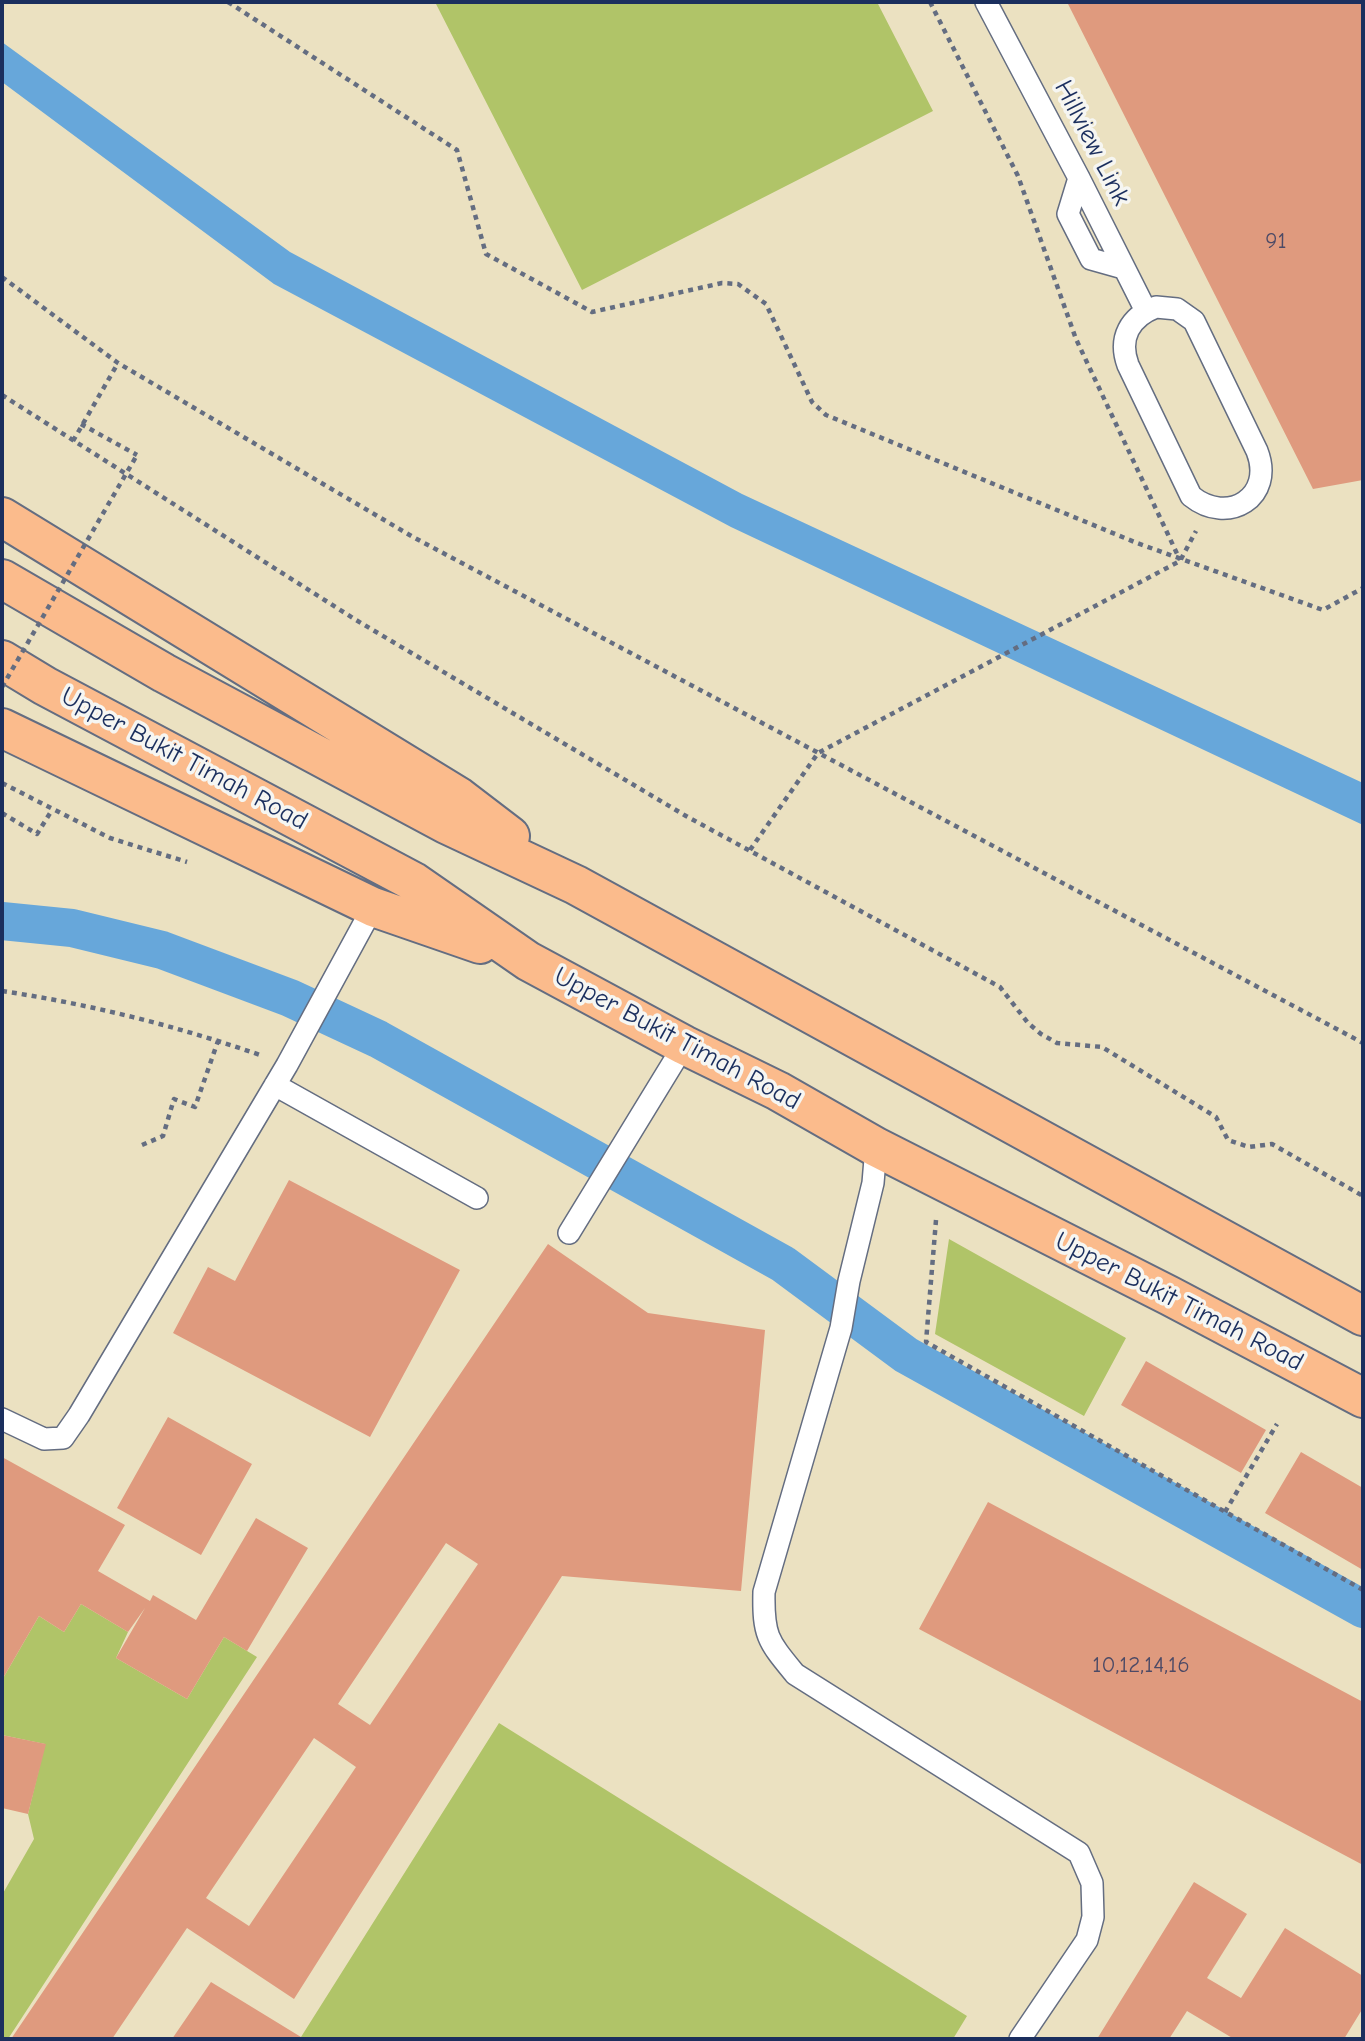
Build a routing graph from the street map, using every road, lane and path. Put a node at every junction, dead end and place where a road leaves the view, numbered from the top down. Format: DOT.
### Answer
graph roads {
  1 [pos="228,2"];
  2 [pos="930,2"];
  3 [pos="986,2"];
  4 [pos="2,277"];
  5 [pos="1146,311"];
  6 [pos="118,363"];
  7 [pos="2,395"];
  8 [pos="81,424"];
  9 [pos="73,441"];
  10 [pos="2,517"];
  11 [pos="1180,561"];
  12 [pos="2,579"];
  13 [pos="1363,588"];
  14 [pos="2,660"];
  15 [pos="2,687"];
  16 [pos="2,728"];
  17 [pos="818,753"];
  18 [pos="2,783"];
  19 [pos="2,813"];
  20 [pos="750,850"];
  21 [pos="576,886"];
  22 [pos="373,906"];
  23 [pos="528,961"];
  24 [pos="2,991"];
  25 [pos="218,1041"];
  26 [pos="1363,1043"];
  27 [pos="684,1045"];
  28 [pos="287,1065"];
  29 [pos="275,1085"];
  30 [pos="142,1145"];
  31 [pos="876,1147"];
  32 [pos="1363,1196"];
  33 [pos="477,1198"];
  34 [pos="936,1218"];
  35 [pos="569,1233"];
  36 [pos="1363,1316"];
  37 [pos="1363,1398"];
  38 [pos="2,1419"];
  39 [pos="1277,1424"];
  40 [pos="1225,1512"];
  41 [pos="1363,1590"];
  42 [pos="1020,2039"];
  1 -- 11 [label="path"];
  2 -- 11 [label="path"];
  3 -- 5 [label="lane, Hillview Link"];
  4 -- 6 [label="path"];
  5 -- 5 [label="lane"];
  6 -- 8 [label="path"];
  6 -- 17 [label="path"];
  7 -- 9 [label="path"];
  8 -- 9 [label="path"];
  8 -- 15 [label="path, bridge"];
  9 -- 20 [label="path"];
  10 -- 21 [label="highway"];
  11 -- 13 [label="path"];
  11 -- 17 [label="path"];
  12 -- 21 [label="highway"];
  14 -- 23 [label="highway, Upper Bukit Timah Road"];
  16 -- 22 [label="highway"];
  17 -- 20 [label="path"];
  17 -- 26 [label="path"];
  18 -- 19 [label="path"];
  20 -- 32 [label="path"];
  21 -- 36 [label="highway"];
  22 -- 23 [label="highway"];
  22 -- 28 [label="lane"];
  23 -- 27 [label="highway, Upper Bukit Timah Road"];
  24 -- 25 [label="path"];
  25 -- 28 [label="path"];
  25 -- 30 [label="path"];
  27 -- 31 [label="highway, Upper Bukit Timah Road"];
  27 -- 35 [label="lane"];
  28 -- 29 [label="lane"];
  29 -- 33 [label="lane"];
  29 -- 38 [label="lane"];
  31 -- 37 [label="highway, Upper Bukit Timah Road"];
  31 -- 42 [label="lane"];
  34 -- 40 [label="path"];
  39 -- 40 [label="path"];
  40 -- 41 [label="path"];
}
